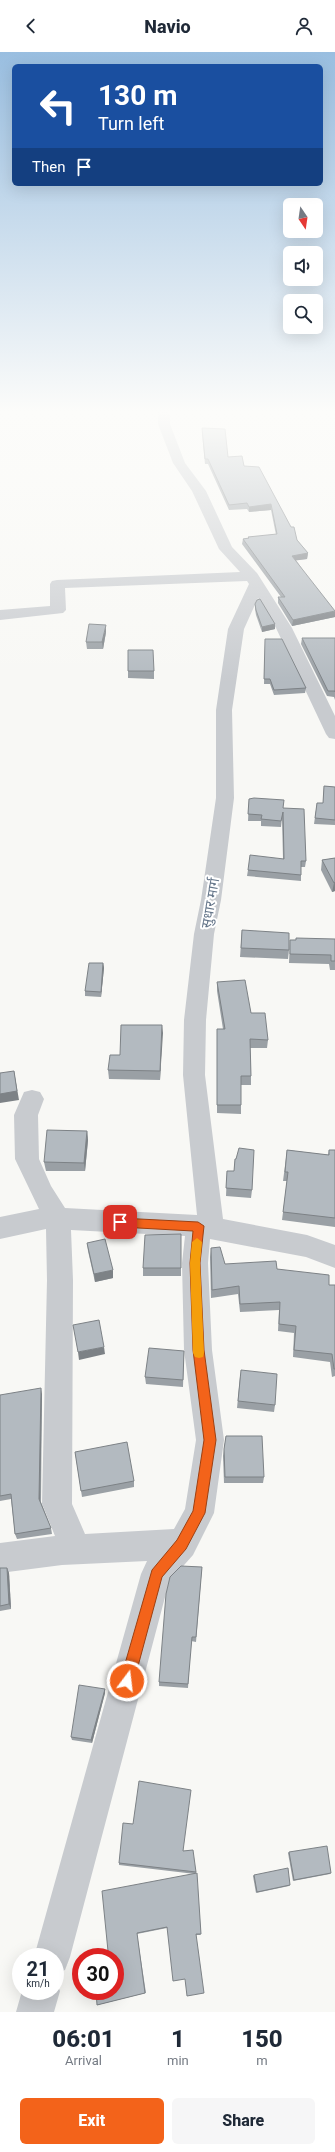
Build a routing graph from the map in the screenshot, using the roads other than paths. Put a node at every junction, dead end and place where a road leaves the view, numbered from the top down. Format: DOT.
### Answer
graph roads {
  1 [pos="203,500"];
  2 [pos="254,579"];
  3 [pos="0,615"];
  4 [pos="335,734"];
  5 [pos="32,1099"];
  6 [pos="58,1219"];
  7 [pos="205,1227"];
  8 [pos="0,1228"];
  9 [pos="335,1257"];
  10 [pos="182,1544"];
  11 [pos="76,1549"];
  12 [pos="0,1558"];
  13 [pos="54,1948"];
  14 [pos="38,2000"];
  15 [pos="35,2012"];
  1 -- 2 [label="street"];
  2 -- 3 [label="street"];
  2 -- 4 [label="street"];
  2 -- 7 [label="street, सुधार मार्ग"];
  5 -- 6 [label="street"];
  6 -- 7 [label="street"];
  6 -- 8 [label="street"];
  6 -- 11 [label="street"];
  7 -- 9 [label="street"];
  7 -- 10 [label="street, सुधार मार्ग"];
  10 -- 11 [label="street"];
  10 -- 13 [label="street, सुधार मार्ग"];
  11 -- 12 [label="street"];
  14 -- 15 [label="street"];
}
